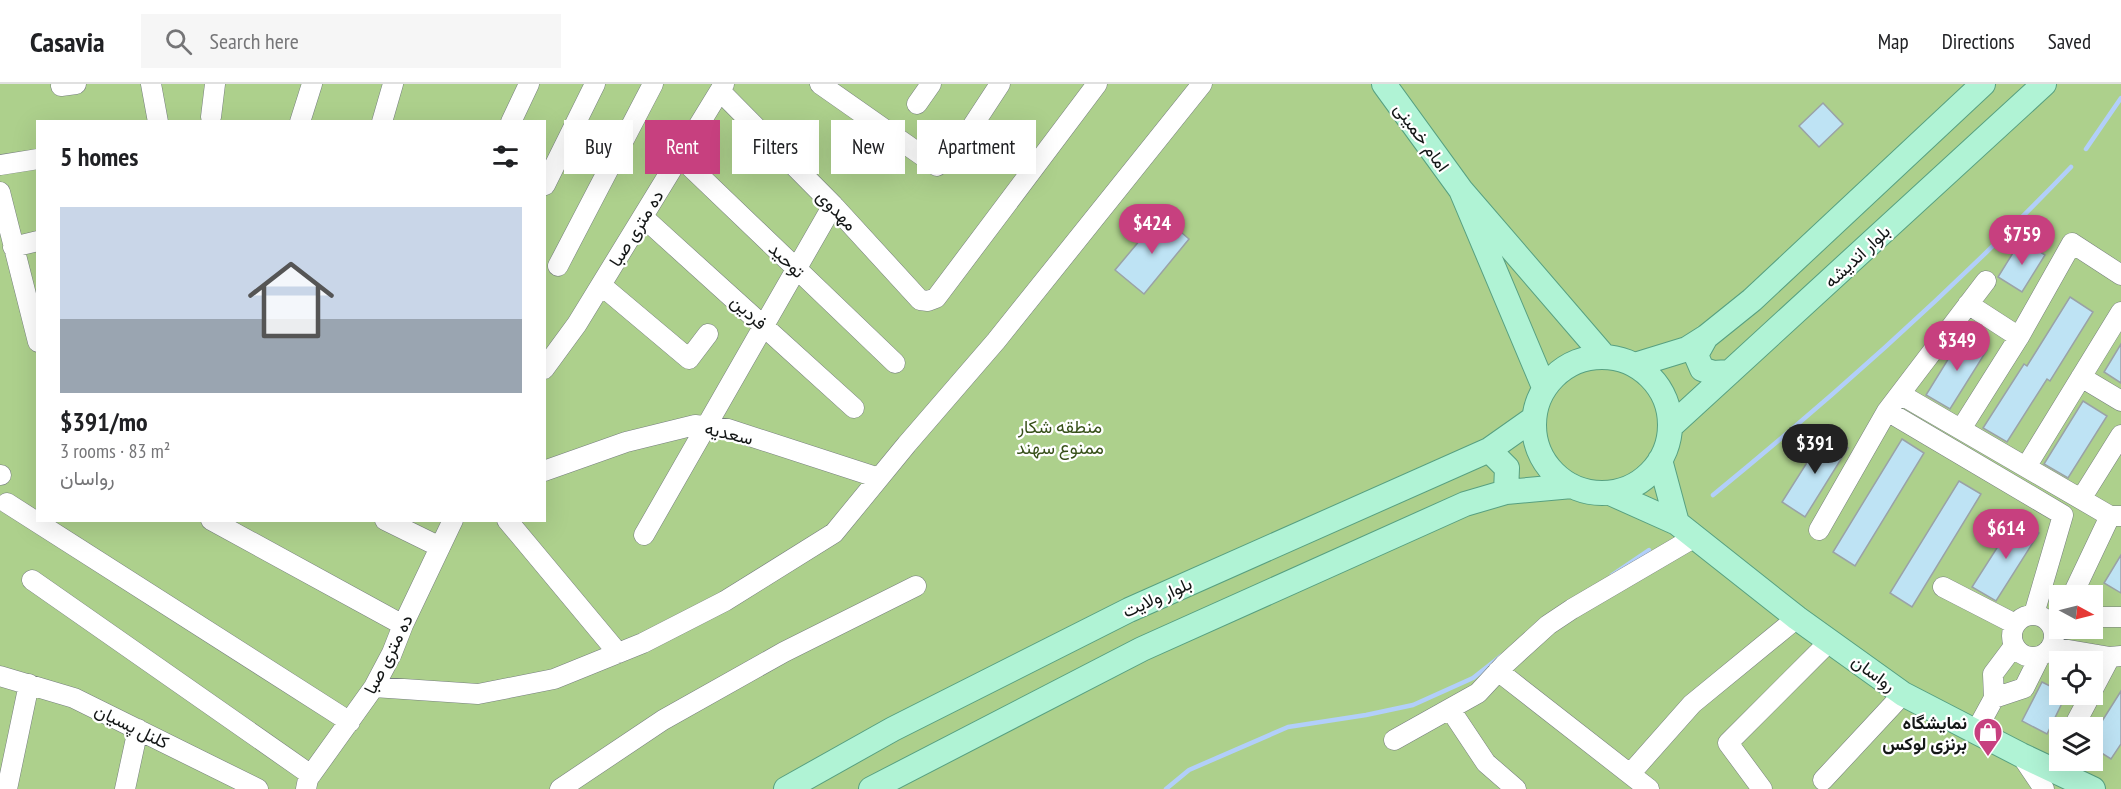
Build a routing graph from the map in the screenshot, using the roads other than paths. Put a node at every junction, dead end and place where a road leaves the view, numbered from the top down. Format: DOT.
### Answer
graph roads {
  1 [pos="151,84"];
  2 [pos="215,84"];
  3 [pos="312,84"];
  4 [pos="393,84"];
  5 [pos="529,84"];
  6 [pos="595,84"];
  7 [pos="653,84"];
  8 [pos="820,84"];
  9 [pos="931,84"];
  10 [pos="1000,84"];
  11 [pos="1097,84"];
  12 [pos="1202,84"];
  13 [pos="1384,84"];
  14 [pos="1983,84"];
  15 [pos="2044,84"];
  16 [pos="722,88"];
  17 [pos="917,104"];
  18 [pos="211,117"];
  19 [pos="158,120"];
  20 [pos="301,120"];
  21 [pos="383,120"];
  22 [pos="512,120"];
  23 [pos="703,120"];
  24 [pos="976,120"];
  25 [pos="917,152"];
  26 [pos="36,159"];
  27 [pos="0,165"];
  28 [pos="669,174"];
  29 [pos="698,174"];
  30 [pos="546,181"];
  31 [pos="1461,190"];
  32 [pos="0,192"];
  33 [pos="832,205"];
  34 [pos="643,216"];
  35 [pos="36,242"];
  36 [pos="9,253"];
  37 [pos="558,266"];
  38 [pos="796,268"];
  39 [pos="2121,275"];
  40 [pos="1986,280"];
  41 [pos="601,285"];
  42 [pos="1968,304"];
  43 [pos="2121,312"];
  44 [pos="764,326"];
  45 [pos="708,334"];
  46 [pos="36,336"];
  47 [pos="1706,337"];
  48 [pos="2019,338"];
  49 [pos="1604,356"];
  50 [pos="547,360"];
  51 [pos="895,363"];
  52 [pos="1635,365"];
  53 [pos="1730,372"];
  54 [pos="2081,377"];
  55 [pos="1544,387"];
  56 [pos="1900,394"];
  57 [pos="2121,401"];
  58 [pos="854,408"];
  59 [pos="1887,411"];
  60 [pos="1533,419"];
  61 [pos="706,427"];
  62 [pos="1670,427"];
  63 [pos="1961,429"];
  64 [pos="2121,435"];
  65 [pos="1489,450"];
  66 [pos="1660,460"];
  67 [pos="2026,467"];
  68 [pos="546,470"];
  69 [pos="879,478"];
  70 [pos="1572,486"];
  71 [pos="1506,492"];
  72 [pos="1610,493"];
  73 [pos="2081,499"];
  74 [pos="7,503"];
  75 [pos="2116,516"];
  76 [pos="36,522"];
  77 [pos="37,522"];
  78 [pos="215,522"];
  79 [pos="389,522"];
  80 [pos="452,522"];
  81 [pos="509,522"];
  82 [pos="1686,530"];
  83 [pos="1819,530"];
  84 [pos="644,535"];
  85 [pos="440,547"];
  86 [pos="32,580"];
  87 [pos="2078,585"];
  88 [pos="916,586"];
  89 [pos="1943,587"];
  90 [pos="2034,614"];
  91 [pos="2103,616"];
  92 [pos="2121,617"];
  93 [pos="1797,618"];
  94 [pos="2049,623"];
  95 [pos="2015,624"];
  96 [pos="403,625"];
  97 [pos="2053,639"];
  98 [pos="2054,639"];
  99 [pos="2058,639"];
  100 [pos="1830,641"];
  101 [pos="2014,646"];
  102 [pos="618,653"];
  103 [pos="2116,657"];
  104 [pos="1498,671"];
  105 [pos="0,676"];
  106 [pos="2103,676"];
  107 [pos="29,684"];
  108 [pos="374,687"];
  109 [pos="1903,694"];
  110 [pos="1994,698"];
  111 [pos="1450,710"];
  112 [pos="350,722"];
  113 [pos="138,729"];
  114 [pos="1976,731"];
  115 [pos="1394,740"];
  116 [pos="2020,755"];
  117 [pos="1630,774"];
  118 [pos="1823,780"];
  119 [pos="308,781"];
  120 [pos="254,788"];
  121 [pos="7,789"];
  122 [pos="125,789"];
  123 [pos="560,789"];
  124 [pos="786,789"];
  125 [pos="871,789"];
  126 [pos="1516,789"];
  127 [pos="1649,789"];
  128 [pos="1762,789"];
  129 [pos="2044,789"];
  130 [pos="2093,789"];
  1 -- 19 [label="street"];
  2 -- 18 [label="street"];
  3 -- 20 [label="street"];
  4 -- 21 [label="street"];
  5 -- 22 [label="street"];
  6 -- 30 [label="street"];
  7 -- 37 [label="street"];
  8 -- 25 [label="street"];
  9 -- 17 [label="street"];
  10 -- 24 [label="street"];
  11 -- 33 [label="street, مهدوی"];
  12 -- 69 [label="street"];
  13 -- 31 [label="main road, امام خمینی"];
  14 -- 47 [label="main road"];
  15 -- 53 [label="main road, بلوار اندیشه"];
  16 -- 23 [label="street, ده متری صبا"];
  16 -- 33 [label="street, مهدوی"];
  26 -- 27 [label="street"];
  28 -- 34 [label="street, ده متری صبا"];
  29 -- 38 [label="street, توحید"];
  31 -- 49 [label="main road"];
  31 -- 55 [label="main road"];
  32 -- 36 [label="street"];
  33 -- 38 [label="street"];
  34 -- 41 [label="street, ده متری صبا"];
  34 -- 44 [label="street, فردین"];
  35 -- 36 [label="street"];
  36 -- 46 [label="street"];
  38 -- 44 [label="street"];
  38 -- 51 [label="street, توحید"];
  39 -- 48 [label="street"];
  40 -- 42 [label="street"];
  41 -- 45 [label="street"];
  41 -- 50 [label="street, ده متری صبا"];
  42 -- 48 [label="street"];
  42 -- 56 [label="street"];
  43 -- 54 [label="street"];
  44 -- 58 [label="street, فردین"];
  44 -- 61 [label="street"];
  47 -- 52 [label="main road"];
  47 -- 53 [label="main road"];
  48 -- 63 [label="street"];
  49 -- 52 [label="main road"];
  49 -- 55 [label="main road"];
  52 -- 62 [label="main road"];
  53 -- 62 [label="main road, بلوار اندیشه"];
  54 -- 57 [label="street"];
  54 -- 67 [label="street"];
  55 -- 60 [label="main road"];
  56 -- 59 [label="street"];
  56 -- 63 [label="street"];
  59 -- 83 [label="street"];
  59 -- 90 [label="street"];
  60 -- 65 [label="main road, بلوار ولایت"];
  60 -- 70 [label="main road"];
  61 -- 68 [label="street, سعدیه"];
  61 -- 69 [label="street, سعدیه"];
  61 -- 84 [label="street"];
  62 -- 66 [label="main road"];
  63 -- 67 [label="street"];
  64 -- 73 [label="street"];
  65 -- 71 [label="main road"];
  65 -- 124 [label="main road, بلوار ولایت"];
  66 -- 72 [label="main road"];
  66 -- 82 [label="main road"];
  67 -- 73 [label="street"];
  69 -- 102 [label="street"];
  70 -- 71 [label="main road"];
  70 -- 72 [label="main road"];
  71 -- 125 [label="main road"];
  72 -- 82 [label="main road, رواسان"];
  73 -- 75 [label="street"];
  74 -- 76 [label="street"];
  75 -- 87 [label="street"];
  77 -- 112 [label="street"];
  78 -- 96 [label="street"];
  79 -- 85 [label="street"];
  80 -- 85 [label="street, ده متری صبا"];
  81 -- 102 [label="street"];
  82 -- 93 [label="main road, رواسان"];
  82 -- 104 [label="street"];
  85 -- 96 [label="street, ده متری صبا"];
  86 -- 119 [label="street"];
  88 -- 123 [label="street"];
  89 -- 95 [label="street"];
  90 -- 94 [label="street"];
  90 -- 95 [label="street"];
  91 -- 92 [label="street"];
  93 -- 100 [label="main road, رواسان"];
  93 -- 117 [label="street"];
  95 -- 101 [label="street"];
  96 -- 108 [label="street, ده متری صبا"];
  97 -- 101 [label="street"];
  98 -- 110 [label="street"];
  99 -- 103 [label="street"];
  100 -- 109 [label="main road, رواسان"];
  100 -- 128 [label="street"];
  101 -- 110 [label="street"];
  102 -- 108 [label="street"];
  103 -- 106 [label="street"];
  104 -- 111 [label="street"];
  104 -- 117 [label="street"];
  105 -- 107 [label="street, کلنل پسیان"];
  107 -- 113 [label="street, کلنل پسیان"];
  107 -- 121 [label="street"];
  108 -- 112 [label="street, ده متری صبا"];
  109 -- 114 [label="main road, رواسان"];
  109 -- 118 [label="street"];
  110 -- 114 [label="street"];
  111 -- 115 [label="street"];
  111 -- 126 [label="street"];
  112 -- 119 [label="street, ده متری صبا"];
  113 -- 120 [label="street, کلنل پسیان"];
  113 -- 122 [label="street"];
  114 -- 116 [label="main road, رواسان"];
  116 -- 129 [label="street"];
  116 -- 130 [label="main road, رواسان"];
  117 -- 127 [label="street"];
}
